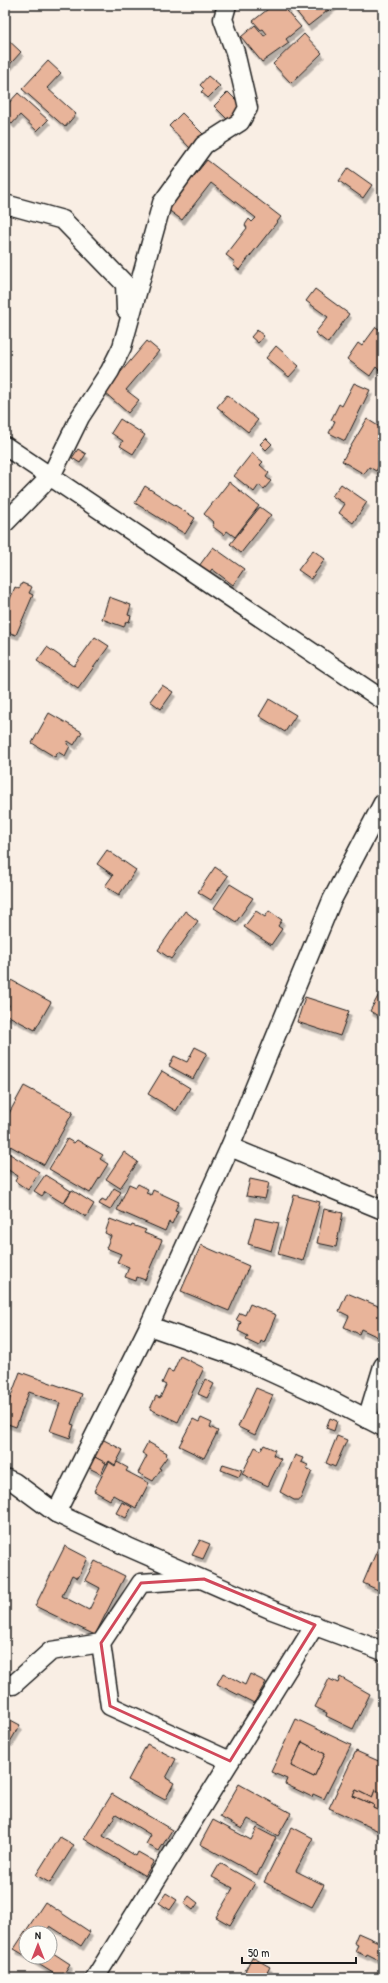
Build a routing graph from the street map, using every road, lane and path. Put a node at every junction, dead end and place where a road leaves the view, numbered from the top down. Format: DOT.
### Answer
graph roads {
  1 [pos="227,5"];
  2 [pos="5,204"];
  3 [pos="122,347"];
  4 [pos="5,446"];
  5 [pos="51,476"];
  6 [pos="5,523"];
  7 [pos="383,700"];
  8 [pos="383,803"];
  9 [pos="230,1147"];
  10 [pos="383,1210"];
  11 [pos="149,1326"];
  12 [pos="383,1366"];
  13 [pos="375,1423"];
  14 [pos="5,1478"];
  15 [pos="56,1513"];
  16 [pos="204,1579"];
  17 [pos="314,1625"];
  18 [pos="101,1643"];
  19 [pos="383,1651"];
  20 [pos="5,1683"];
  21 [pos="230,1761"];
  22 [pos="95,1978"];
  1 -- 3 [label="street"];
  2 -- 3 [label="street"];
  3 -- 5 [label="street"];
  4 -- 5 [label="street"];
  5 -- 6 [label="street"];
  5 -- 7 [label="street"];
  8 -- 9 [label="street"];
  9 -- 10 [label="street"];
  9 -- 11 [label="street"];
  11 -- 13 [label="street"];
  11 -- 15 [label="street"];
  12 -- 13 [label="street"];
  14 -- 15 [label="street"];
  15 -- 16 [label="street"];
  16 -- 17 [label="street"];
  16 -- 18 [label="street"];
  17 -- 19 [label="street"];
  17 -- 21 [label="street"];
  18 -- 20 [label="street"];
  18 -- 21 [label="street"];
  21 -- 22 [label="street"];
}
